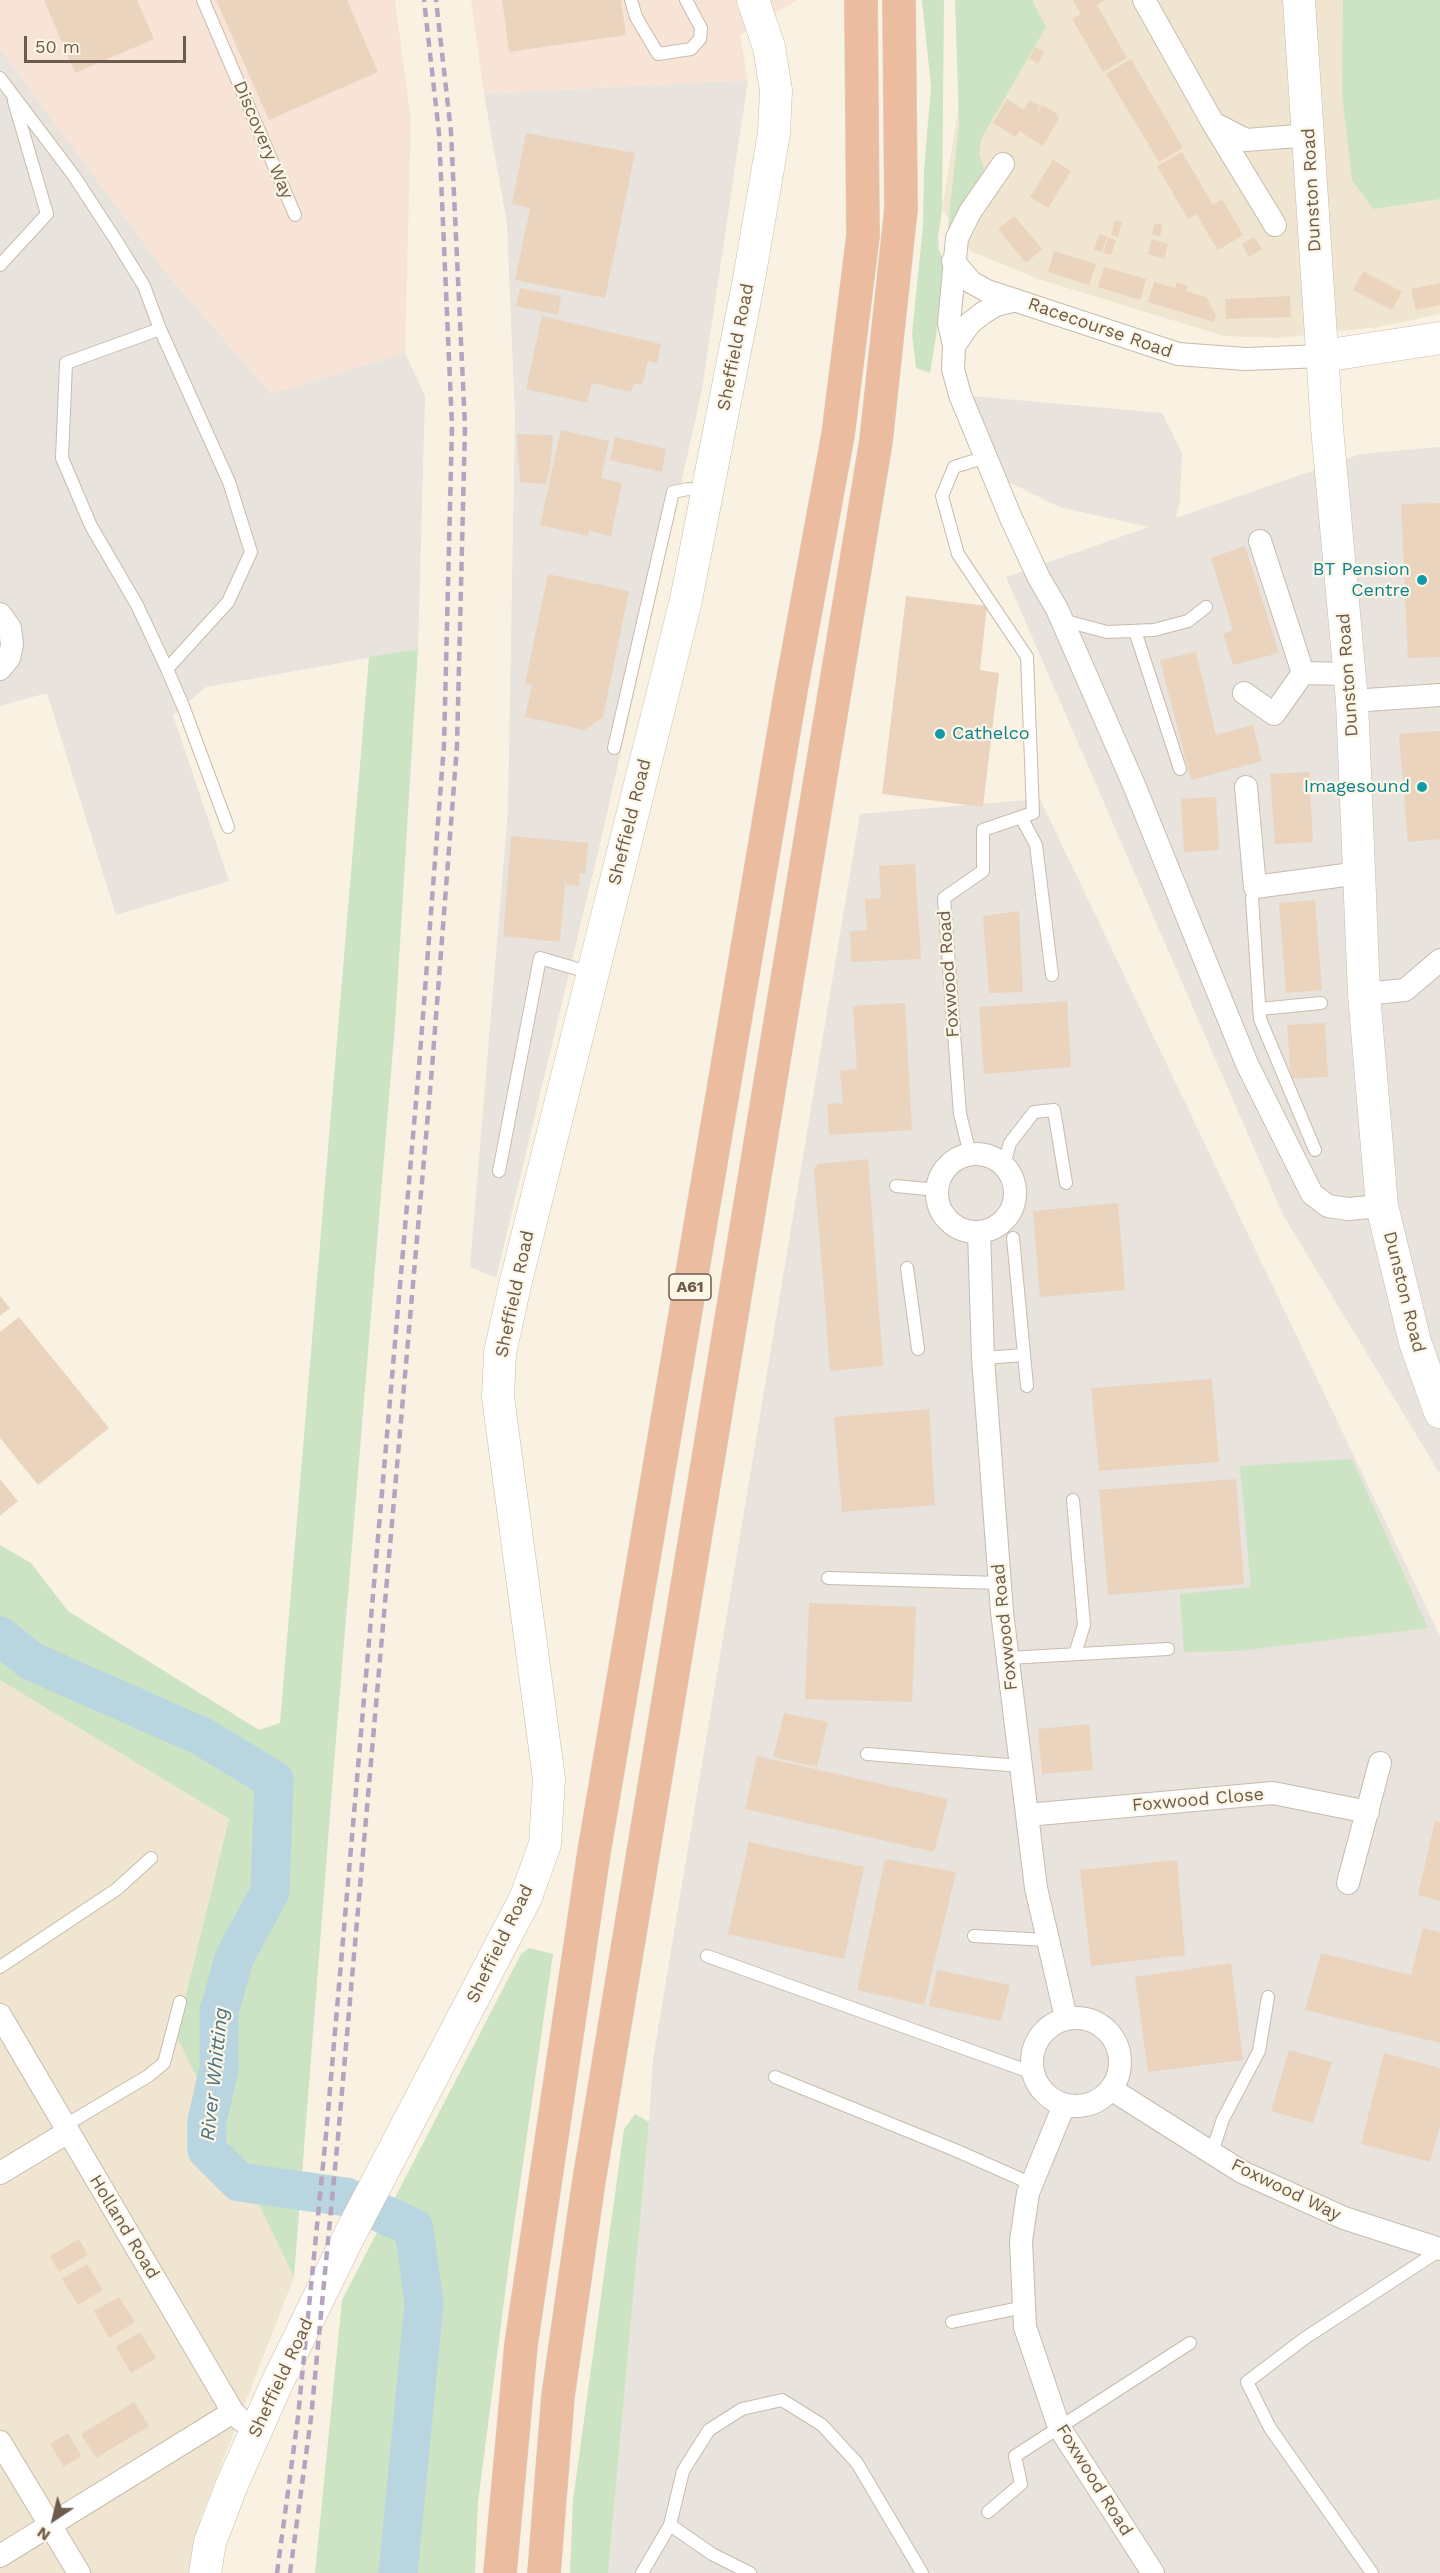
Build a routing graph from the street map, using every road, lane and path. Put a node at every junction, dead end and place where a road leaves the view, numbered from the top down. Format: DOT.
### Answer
graph roads {
  1 [pos="203,0"];
  2 [pos="631,0"];
  3 [pos="686,0"];
  4 [pos="753,0"];
  5 [pos="861,0"];
  6 [pos="899,0"];
  7 [pos="1144,0"];
  8 [pos="1299,0"];
  9 [pos="0,78"];
  10 [pos="12,93"];
  11 [pos="1213,123"];
  12 [pos="1310,135"];
  13 [pos="1003,164"];
  14 [pos="295,215"];
  15 [pos="1275,225"];
  16 [pos="953,261"];
  17 [pos="0,265"];
  18 [pos="1016,300"];
  19 [pos="160,329"];
  20 [pos="1440,338"];
  21 [pos="954,346"];
  22 [pos="1323,356"];
  23 [pos="986,457"];
  24 [pos="707,491"];
  25 [pos="1260,541"];
  26 [pos="1206,607"];
  27 [pos="0,614"];
  28 [pos="1062,620"];
  29 [pos="1135,631"];
  30 [pos="0,669"];
  31 [pos="167,669"];
  32 [pos="1304,673"];
  33 [pos="1351,688"];
  34 [pos="1244,693"];
  35 [pos="1440,695"];
  36 [pos="614,748"];
  37 [pos="1180,769"];
  38 [pos="1246,787"];
  39 [pos="1021,817"];
  40 [pos="228,827"];
  41 [pos="1360,873"];
  42 [pos="1255,887"];
  43 [pos="1440,960"];
  44 [pos="592,973"];
  45 [pos="1052,975"];
  46 [pos="1364,994"];
  47 [pos="1321,1003"];
  48 [pos="1260,1009"];
  49 [pos="1316,1150"];
  50 [pos="970,1154"];
  51 [pos="1004,1164"];
  52 [pos="499,1172"];
  53 [pos="1066,1183"];
  54 [pos="896,1186"];
  55 [pos="936,1191"];
  56 [pos="1382,1206"];
  57 [pos="979,1232"];
  58 [pos="1013,1238"];
  59 [pos="907,1268"];
  60 [pos="918,1349"];
  61 [pos="1024,1355"];
  62 [pos="983,1358"];
  63 [pos="1027,1386"];
  64 [pos="1440,1412"];
  65 [pos="1073,1500"];
  66 [pos="828,1578"];
  67 [pos="1000,1583"];
  68 [pos="1168,1649"];
  69 [pos="1075,1654"];
  70 [pos="1008,1658"];
  71 [pos="867,1754"];
  72 [pos="1380,1763"];
  73 [pos="1021,1766"];
  74 [pos="1368,1812"];
  75 [pos="1027,1815"];
  76 [pos="151,1858"];
  77 [pos="1348,1882"];
  78 [pos="974,1936"];
  79 [pos="1047,1940"];
  80 [pos="707,1956"];
  81 [pos="0,1967"];
  82 [pos="1268,1997"];
  83 [pos="180,2002"];
  84 [pos="0,2015"];
  85 [pos="1066,2018"];
  86 [pos="1033,2073"];
  87 [pos="775,2077"];
  88 [pos="1111,2089"];
  89 [pos="1064,2105"];
  90 [pos="66,2129"];
  91 [pos="1212,2152"];
  92 [pos="0,2173"];
  93 [pos="1032,2184"];
  94 [pos="1440,2250"];
  95 [pos="1024,2307"];
  96 [pos="952,2322"];
  97 [pos="1190,2343"];
  98 [pos="246,2419"];
  99 [pos="1059,2427"];
  100 [pos="0,2442"];
  101 [pos="988,2512"];
  102 [pos="670,2525"];
  103 [pos="49,2526"];
  104 [pos="0,2556"];
  105 [pos="79,2573"];
  106 [pos="205,2573"];
  107 [pos="500,2573"];
  108 [pos="544,2573"];
  109 [pos="642,2573"];
  110 [pos="750,2573"];
  111 [pos="922,2573"];
  112 [pos="1153,2573"];
  113 [pos="1372,2573"];
  1 -- 14 [label="lane, Discovery Way"];
  2 -- 3 [label="lane"];
  4 -- 24 [label="main road, Sheffield Road"];
  5 -- 107 [label="highway, A61"];
  6 -- 108 [label="highway, A61"];
  7 -- 11 [label="street"];
  8 -- 12 [label="main road, Dunston Road"];
  9 -- 10 [label="lane"];
  10 -- 17 [label="lane"];
  10 -- 19 [label="lane"];
  11 -- 12 [label="street"];
  11 -- 15 [label="street"];
  12 -- 22 [label="main road, Dunston Road"];
  13 -- 16 [label="street"];
  16 -- 18 [label="street, Racecourse Road"];
  16 -- 21 [label="street, Dunston Road"];
  18 -- 21 [label="street"];
  18 -- 22 [label="street, Racecourse Road"];
  19 -- 31 [label="lane"];
  19 -- 31 [label="lane"];
  20 -- 22 [label="main road, Racecourse Road"];
  21 -- 23 [label="street, Dunston Road"];
  22 -- 33 [label="main road, Dunston Road"];
  23 -- 28 [label="street, Dunston Road"];
  23 -- 39 [label="lane, Foxwood Road"];
  24 -- 36 [label="lane"];
  24 -- 44 [label="main road, Sheffield Road"];
  25 -- 32 [label="street"];
  26 -- 29 [label="lane"];
  27 -- 30 [label="street"];
  28 -- 29 [label="lane"];
  28 -- 56 [label="street, Dunston Road"];
  29 -- 37 [label="lane"];
  31 -- 40 [label="lane"];
  32 -- 33 [label="street"];
  32 -- 34 [label="street"];
  33 -- 35 [label="street"];
  33 -- 41 [label="main road, Dunston Road"];
  38 -- 42 [label="street"];
  39 -- 45 [label="lane"];
  39 -- 50 [label="lane, Foxwood Road"];
  41 -- 42 [label="street"];
  41 -- 46 [label="main road, Dunston Road"];
  42 -- 48 [label="lane"];
  43 -- 46 [label="street"];
  44 -- 52 [label="lane"];
  44 -- 98 [label="main road, Sheffield Road"];
  46 -- 56 [label="main road, Dunston Road"];
  47 -- 48 [label="lane"];
  48 -- 49 [label="lane"];
  50 -- 51 [label="street"];
  50 -- 55 [label="street"];
  51 -- 53 [label="lane"];
  51 -- 57 [label="street"];
  54 -- 55 [label="lane"];
  55 -- 57 [label="street"];
  56 -- 64 [label="main road, Dunston Road"];
  57 -- 62 [label="street, Foxwood Road"];
  58 -- 61 [label="lane"];
  59 -- 60 [label="lane"];
  61 -- 62 [label="lane"];
  61 -- 63 [label="lane"];
  62 -- 67 [label="street, Foxwood Road"];
  65 -- 69 [label="lane"];
  66 -- 67 [label="lane"];
  67 -- 70 [label="street, Foxwood Road"];
  68 -- 69 [label="lane"];
  69 -- 70 [label="lane"];
  70 -- 73 [label="street, Foxwood Road"];
  71 -- 73 [label="lane"];
  72 -- 74 [label="street"];
  73 -- 75 [label="street, Foxwood Road"];
  74 -- 75 [label="street, Foxwood Close"];
  74 -- 77 [label="street"];
  75 -- 79 [label="street, Foxwood Road"];
  76 -- 81 [label="lane"];
  78 -- 79 [label="lane"];
  79 -- 85 [label="street, Foxwood Road"];
  80 -- 86 [label="lane"];
  82 -- 91 [label="lane"];
  83 -- 90 [label="lane"];
  84 -- 90 [label="street, Holland Road"];
  85 -- 86 [label="street"];
  85 -- 88 [label="street"];
  86 -- 89 [label="street"];
  87 -- 93 [label="lane"];
  88 -- 89 [label="street"];
  88 -- 91 [label="street, Foxwood Way"];
  89 -- 93 [label="street, Foxwood Road"];
  90 -- 92 [label="street"];
  90 -- 98 [label="street, Holland Road"];
  91 -- 94 [label="street, Foxwood Way"];
  93 -- 95 [label="street, Foxwood Road"];
  94 -- 113 [label="lane"];
  95 -- 96 [label="lane"];
  95 -- 99 [label="street, Foxwood Road"];
  97 -- 99 [label="lane"];
  98 -- 103 [label="street"];
  98 -- 106 [label="main road, Sheffield Road"];
  99 -- 101 [label="lane"];
  99 -- 112 [label="street, Foxwood Road"];
  100 -- 103 [label="street"];
  102 -- 109 [label="lane"];
  102 -- 110 [label="lane"];
  102 -- 111 [label="lane"];
  103 -- 104 [label="street"];
  103 -- 105 [label="street"];
}
